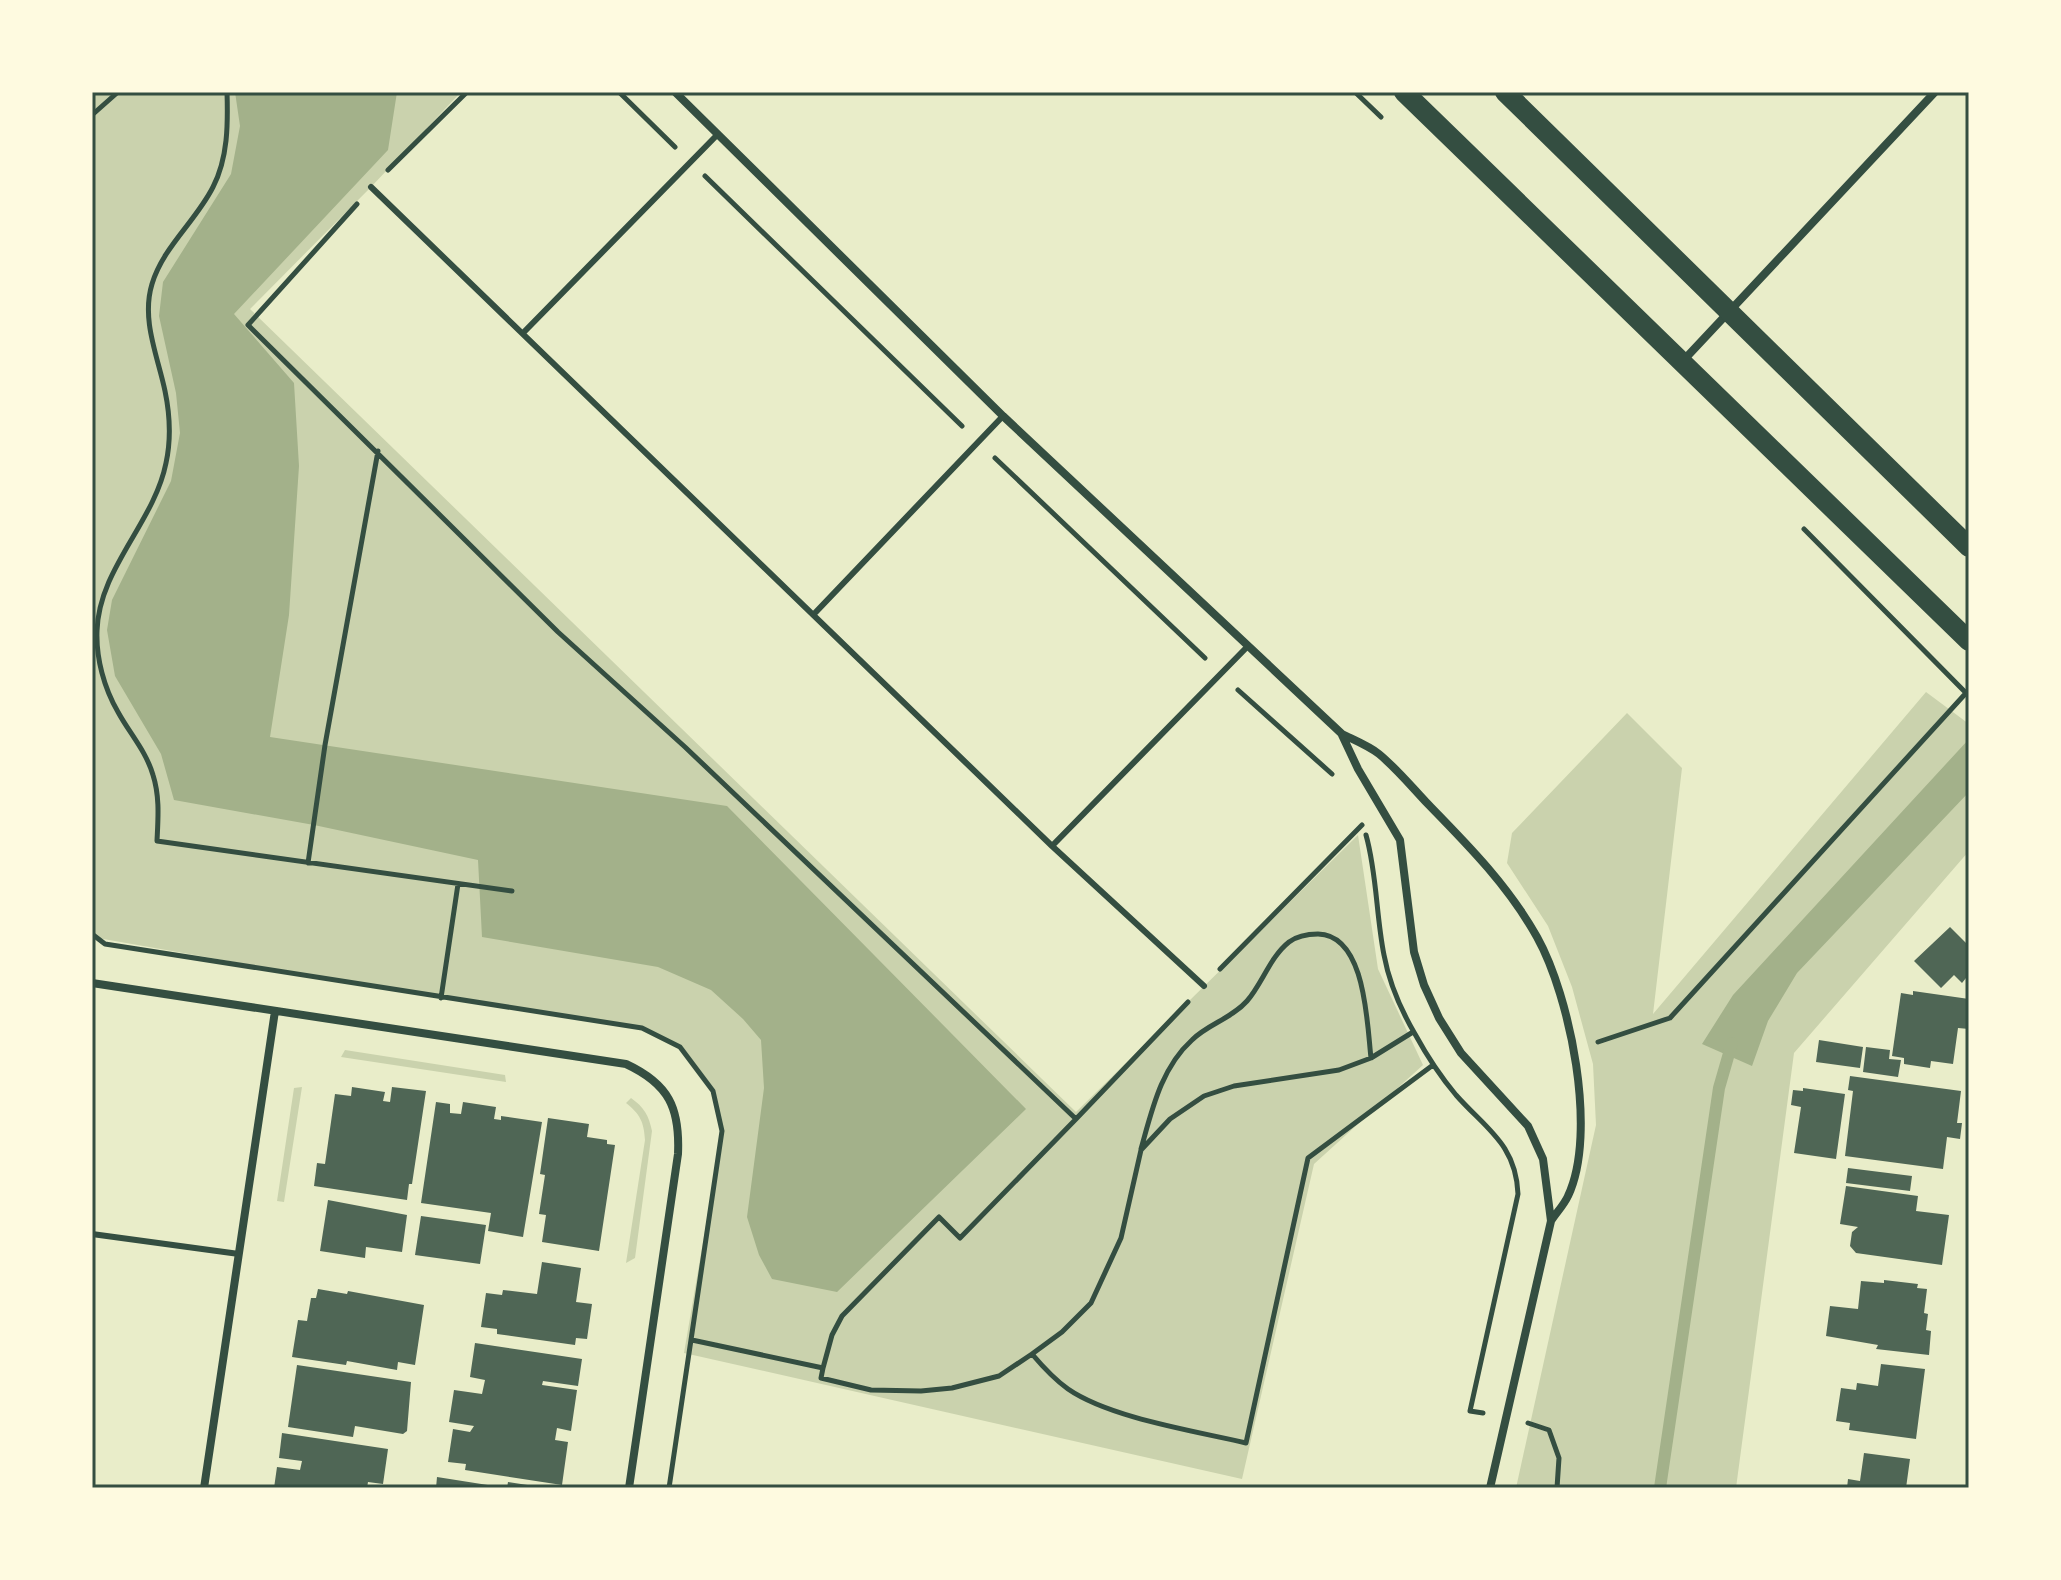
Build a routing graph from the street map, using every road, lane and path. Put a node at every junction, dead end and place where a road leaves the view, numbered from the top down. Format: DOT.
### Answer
graph roads {
  1 [pos="118,92"];
  2 [pos="227,92"];
  3 [pos="467,92"];
  4 [pos="619,92"];
  5 [pos="675,92"];
  6 [pos="1404,92"];
  7 [pos="1505,92"];
  8 [pos="1935,92"];
  9 [pos="92,115"];
  10 [pos="718,134"];
  11 [pos="691,162"];
  12 [pos="371,187"];
  13 [pos="1728,313"];
  14 [pos="524,332"];
  15 [pos="1680,363"];
  16 [pos="1003,416"];
  17 [pos="979,443"];
  18 [pos="378,451"];
  19 [pos="1969,547"];
  20 [pos="814,614"];
  21 [pos="1969,641"];
  22 [pos="1247,647"];
  23 [pos="1221,674"];
  24 [pos="1966,693"];
  25 [pos="1342,734"];
  26 [pos="1337,779"];
  27 [pos="1357,813"];
  28 [pos="1052,846"];
  29 [pos="308,863"];
  30 [pos="458,884"];
  31 [pos="512,891"];
  32 [pos="92,934"];
  33 [pos="92,983"];
  34 [pos="1204,986"];
  35 [pos="441,998"];
  36 [pos="275,1011"];
  37 [pos="642,1028"];
  38 [pos="1413,1032"];
  39 [pos="1598,1042"];
  40 [pos="1371,1058"];
  41 [pos="1433,1065"];
  42 [pos="1141,1150"];
  43 [pos="1551,1221"];
  44 [pos="92,1234"];
  45 [pos="239,1254"];
  46 [pos="1032,1354"];
  47 [pos="823,1368"];
  48 [pos="1470,1411"];
  49 [pos="1534,1424"];
  50 [pos="204,1488"];
  51 [pos="629,1488"];
  52 [pos="669,1488"];
  53 [pos="1490,1488"];
  54 [pos="1557,1488"];
  1 -- 9 [label="path"];
  2 -- 29 [label="path"];
  3 -- 12 [label="path"];
  4 -- 11 [label="path"];
  5 -- 10 [label="street"];
  6 -- 15 [label="main road"];
  7 -- 13 [label="main road"];
  8 -- 13 [label="street"];
  10 -- 11 [label="lane"];
  10 -- 16 [label="street"];
  11 -- 14 [label="lane"];
  11 -- 17 [label="path"];
  12 -- 14 [label="lane"];
  12 -- 18 [label="path"];
  13 -- 15 [label="street"];
  13 -- 19 [label="main road"];
  14 -- 20 [label="lane"];
  15 -- 21 [label="main road"];
  16 -- 17 [label="lane"];
  16 -- 22 [label="street"];
  17 -- 20 [label="lane"];
  17 -- 23 [label="path"];
  18 -- 29 [label="path"];
  18 -- 47 [label="path"];
  20 -- 28 [label="lane"];
  22 -- 23 [label="lane"];
  22 -- 25 [label="street"];
  23 -- 26 [label="path"];
  23 -- 28 [label="lane"];
  24 -- 39 [label="path"];
  25 -- 43 [label="street"];
  25 -- 43 [label="street"];
  27 -- 38 [label="path"];
  28 -- 34 [label="lane"];
  29 -- 30 [label="path"];
  30 -- 31 [label="path"];
  30 -- 35 [label="path"];
  32 -- 35 [label="path"];
  33 -- 36 [label="street"];
  35 -- 37 [label="path"];
  36 -- 45 [label="street"];
  36 -- 51 [label="street"];
  38 -- 40 [label="path"];
  38 -- 41 [label="path"];
  40 -- 42 [label="path"];
  40 -- 42 [label="path"];
  41 -- 46 [label="path"];
  41 -- 48 [label="path"];
  42 -- 46 [label="path"];
  43 -- 53 [label="street"];
  44 -- 45 [label="lane"];
  45 -- 50 [label="street"];
  46 -- 47 [label="path"];
  47 -- 52 [label="path"];
  49 -- 54 [label="path"];
}
